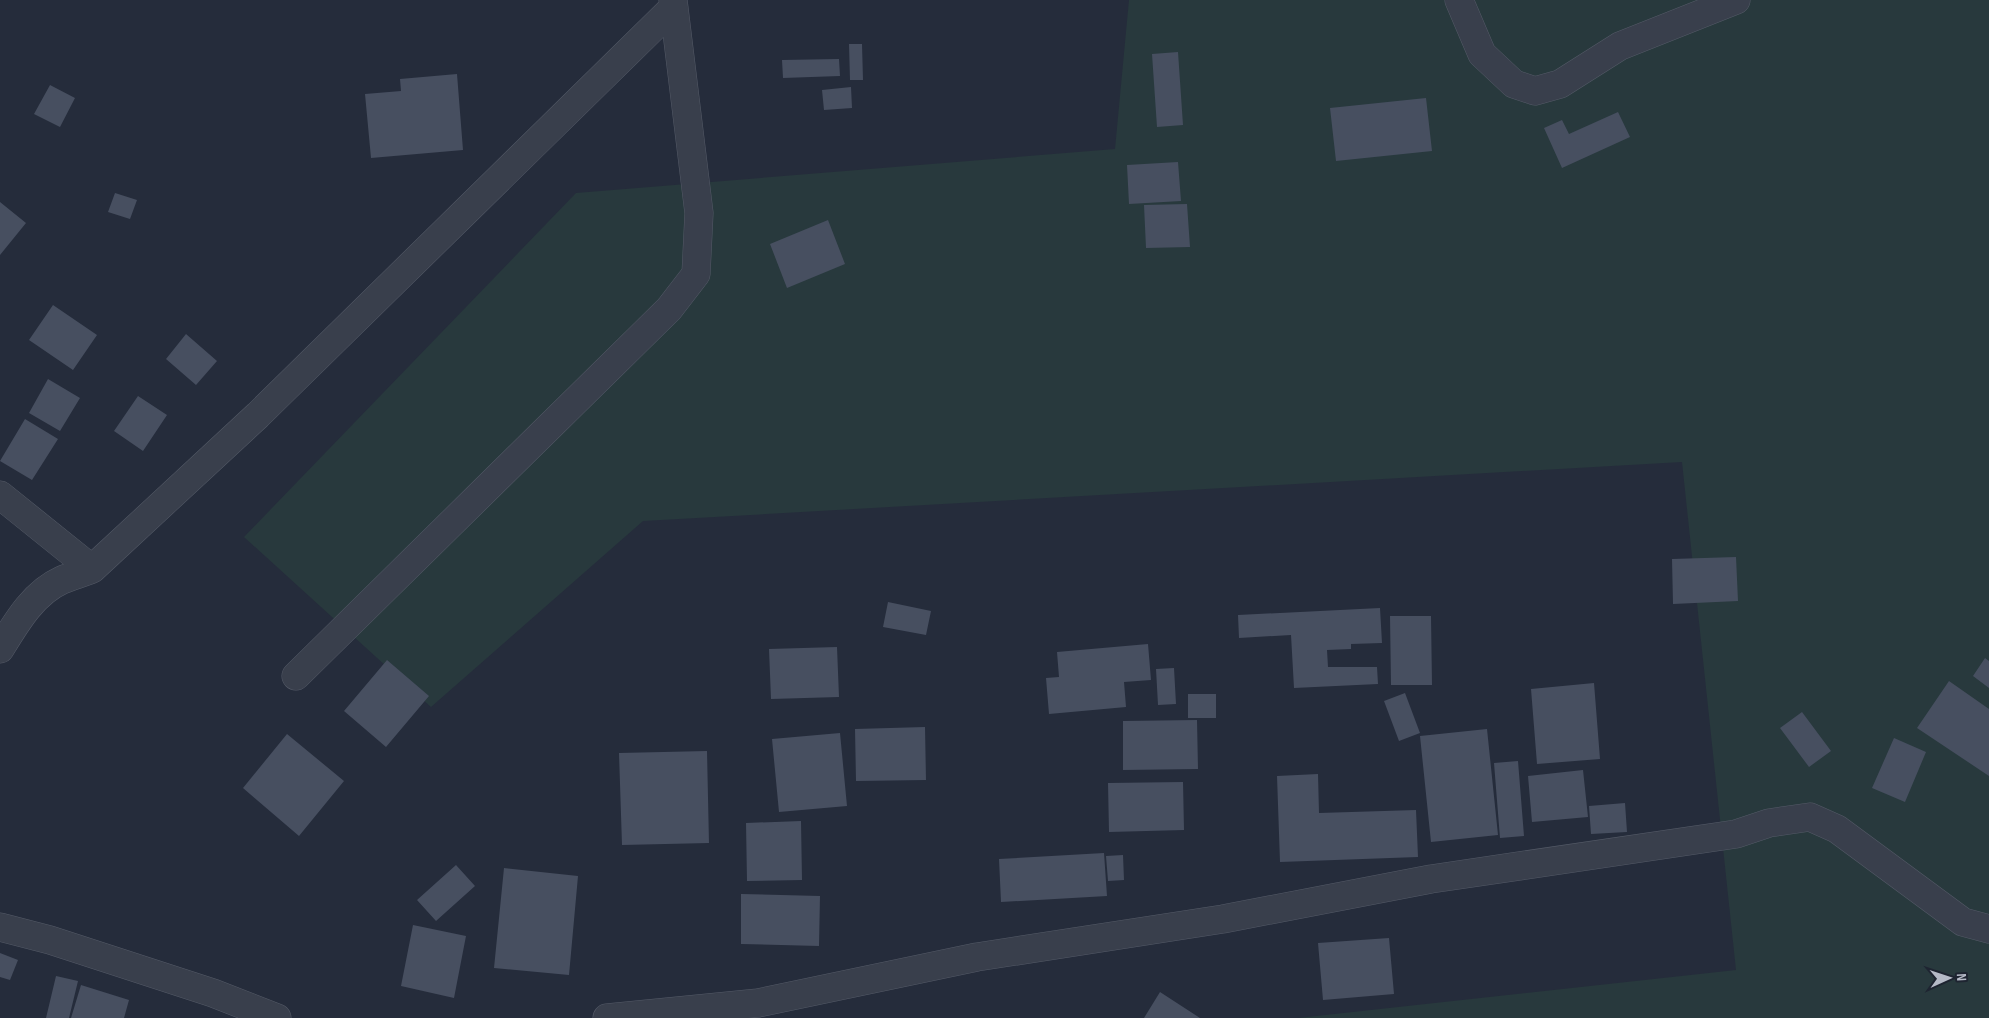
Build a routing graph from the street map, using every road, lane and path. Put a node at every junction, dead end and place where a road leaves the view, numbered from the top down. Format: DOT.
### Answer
graph roads {
  1 [pos="1459,0"];
  2 [pos="1736,0"];
  3 [pos="673,3"];
  4 [pos="0,495"];
  5 [pos="92,569"];
  6 [pos="0,649"];
  7 [pos="296,676"];
  8 [pos="0,928"];
  9 [pos="1989,929"];
  10 [pos="277,1018"];
  11 [pos="607,1018"];
  1 -- 2 [label="street"];
  3 -- 5 [label="street"];
  3 -- 7 [label="street"];
  4 -- 5 [label="street"];
  5 -- 6 [label="street"];
  8 -- 10 [label="street"];
  9 -- 11 [label="street"];
}
